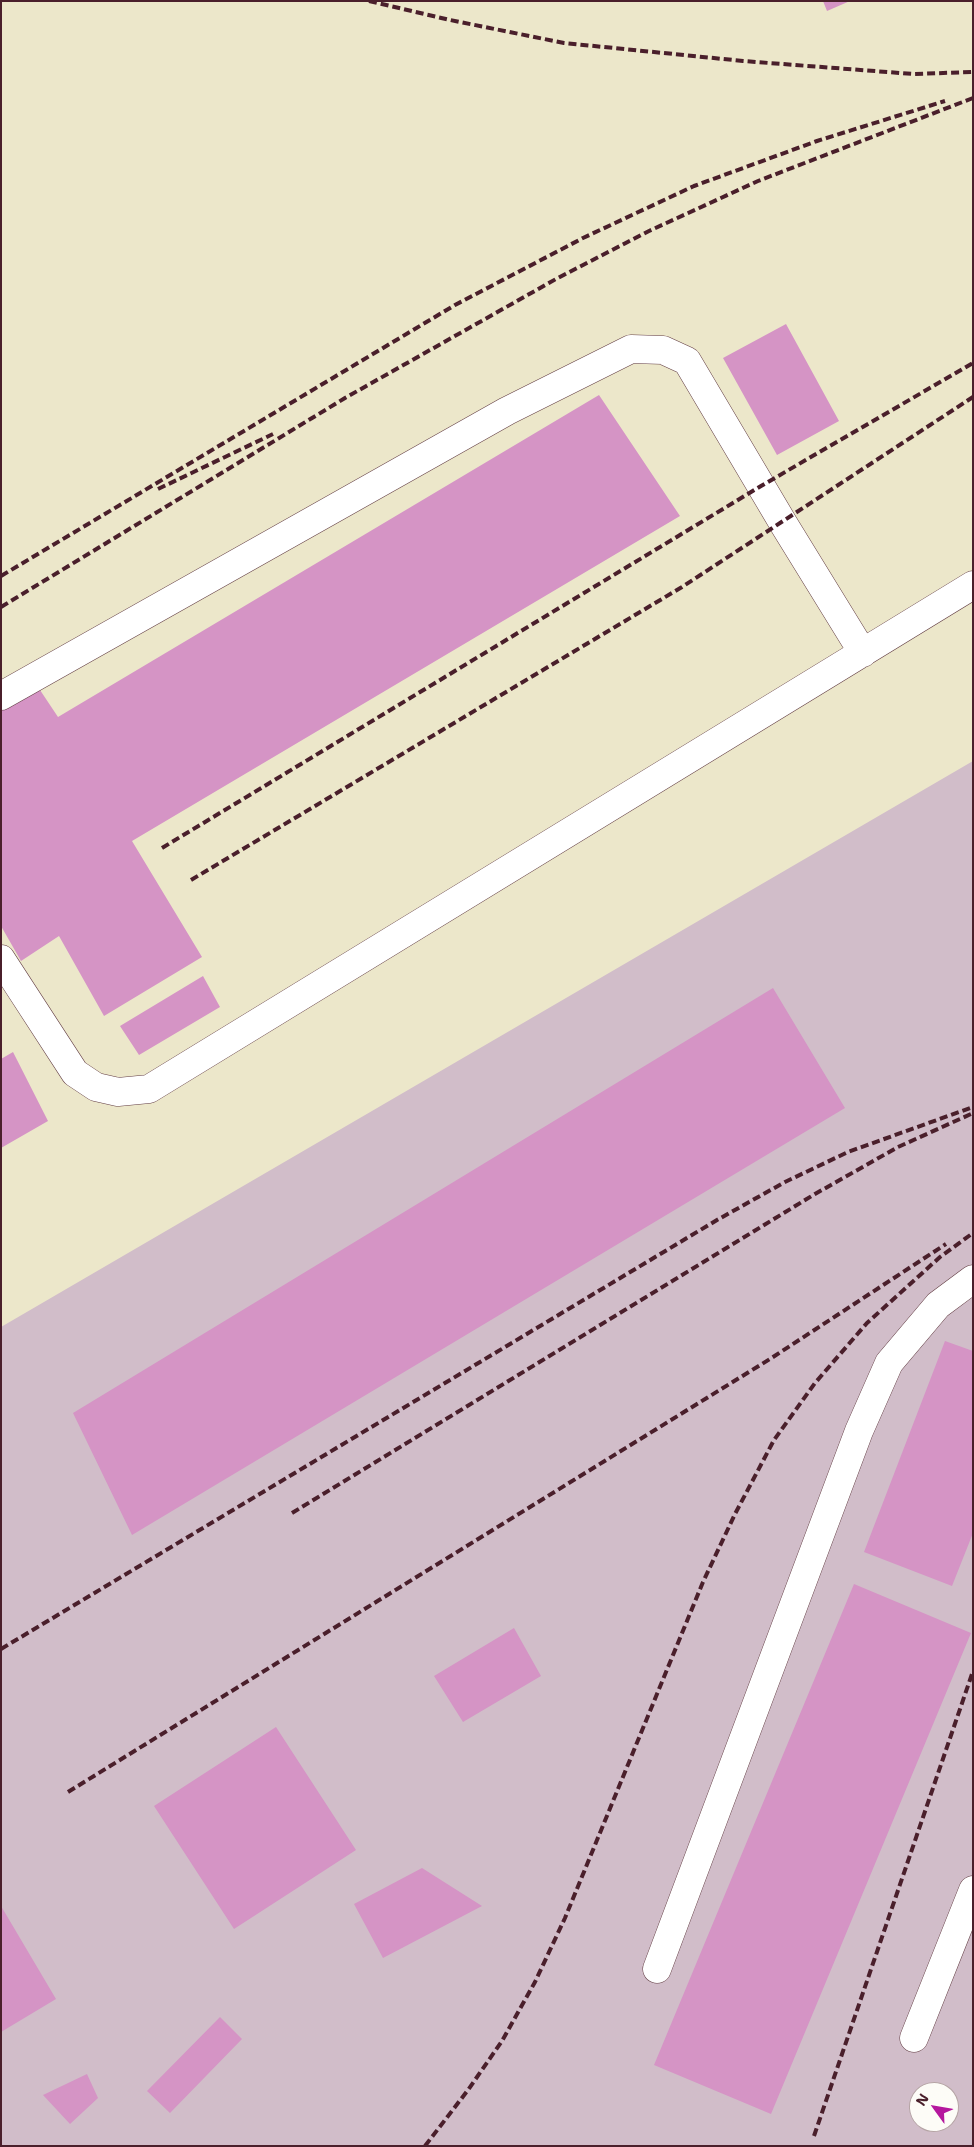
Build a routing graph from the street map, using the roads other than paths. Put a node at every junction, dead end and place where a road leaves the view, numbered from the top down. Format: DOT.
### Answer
graph roads {
  1 [pos="973,585"];
  2 [pos="863,653"];
  3 [pos="1,696"];
  4 [pos="1,959"];
  5 [pos="973,1279"];
  6 [pos="973,1890"];
  7 [pos="657,1969"];
  8 [pos="914,2038"];
  1 -- 2 [label="lane"];
  2 -- 3 [label="lane"];
  2 -- 4 [label="lane"];
  5 -- 7 [label="lane"];
  6 -- 8 [label="lane"];
}
